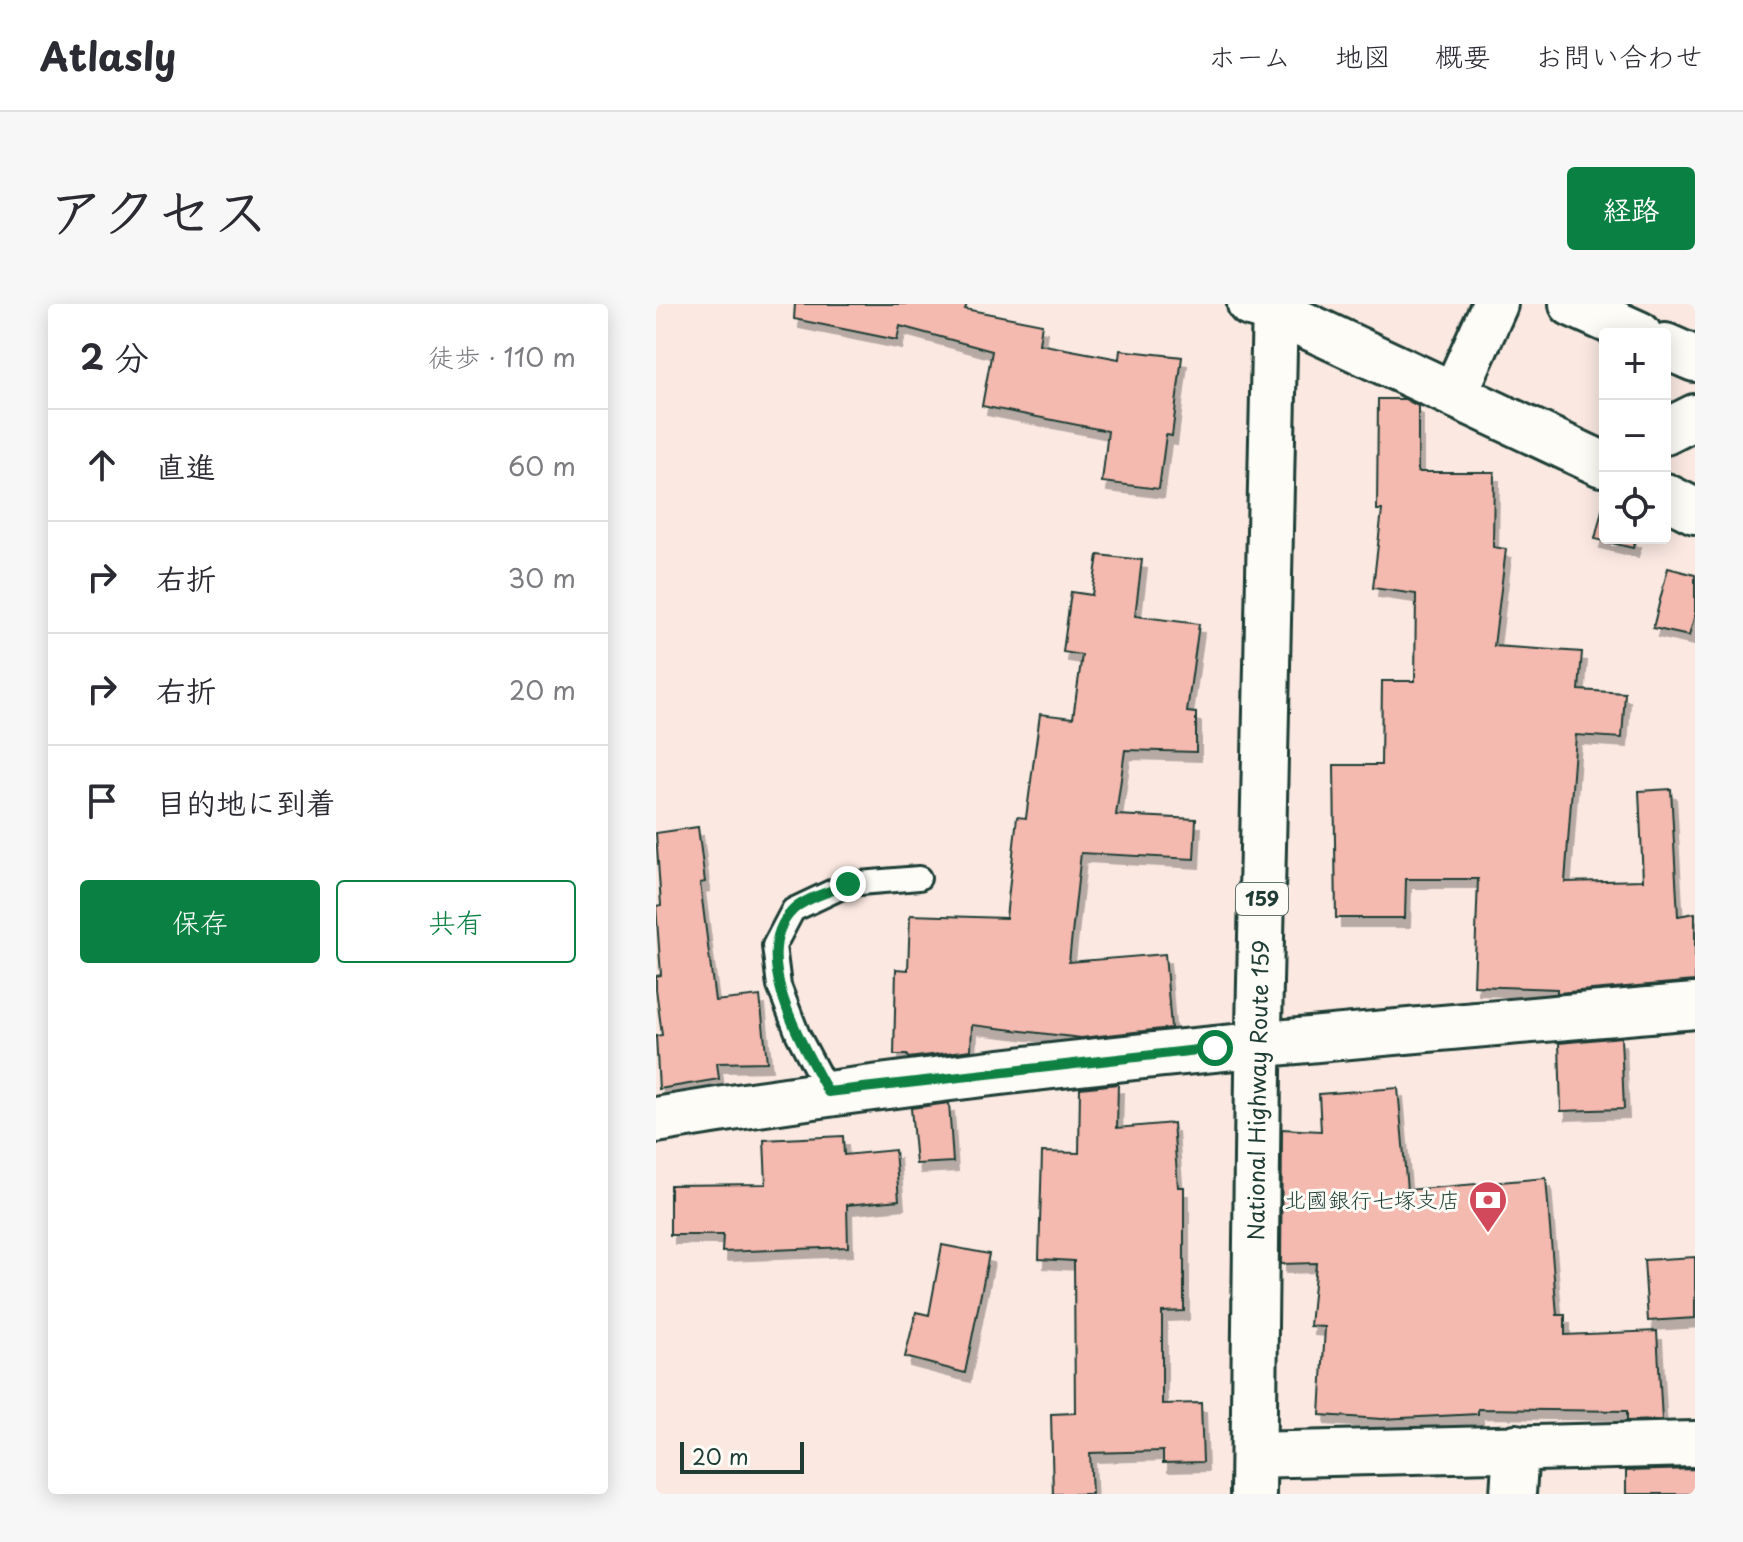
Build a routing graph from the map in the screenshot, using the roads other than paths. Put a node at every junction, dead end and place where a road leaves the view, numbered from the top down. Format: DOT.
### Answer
graph roads {
  1 [pos="1495,304"];
  2 [pos="1572,304"];
  3 [pos="1266,306"];
  4 [pos="1626,328"];
  5 [pos="1671,349"];
  6 [pos="1695,359"];
  7 [pos="1454,395"];
  8 [pos="1695,417"];
  9 [pos="1671,429"];
  10 [pos="1599,462"];
  11 [pos="1671,499"];
  12 [pos="1695,511"];
  13 [pos="919,878"];
  14 [pos="1695,1006"];
  15 [pos="1259,1043"];
  16 [pos="828,1092"];
  17 [pos="656,1120"];
  18 [pos="1695,1444"];
  19 [pos="1516,1447"];
  20 [pos="1254,1474"];
  21 [pos="1513,1494"];
  1 -- 7 [label="main road"];
  2 -- 4 [label="main road"];
  3 -- 7 [label="main road"];
  3 -- 15 [label="main road, National Highway Route 159 / 159"];
  5 -- 6 [label="main road"];
  7 -- 10 [label="main road"];
  8 -- 9 [label="main road"];
  11 -- 12 [label="main road"];
  13 -- 16 [label="lane"];
  14 -- 15 [label="main road"];
  15 -- 16 [label="main road"];
  15 -- 20 [label="main road, National Highway Route 159 / 159"];
  16 -- 17 [label="main road"];
  18 -- 19 [label="main road"];
  19 -- 20 [label="main road"];
  19 -- 21 [label="main road"];
}
